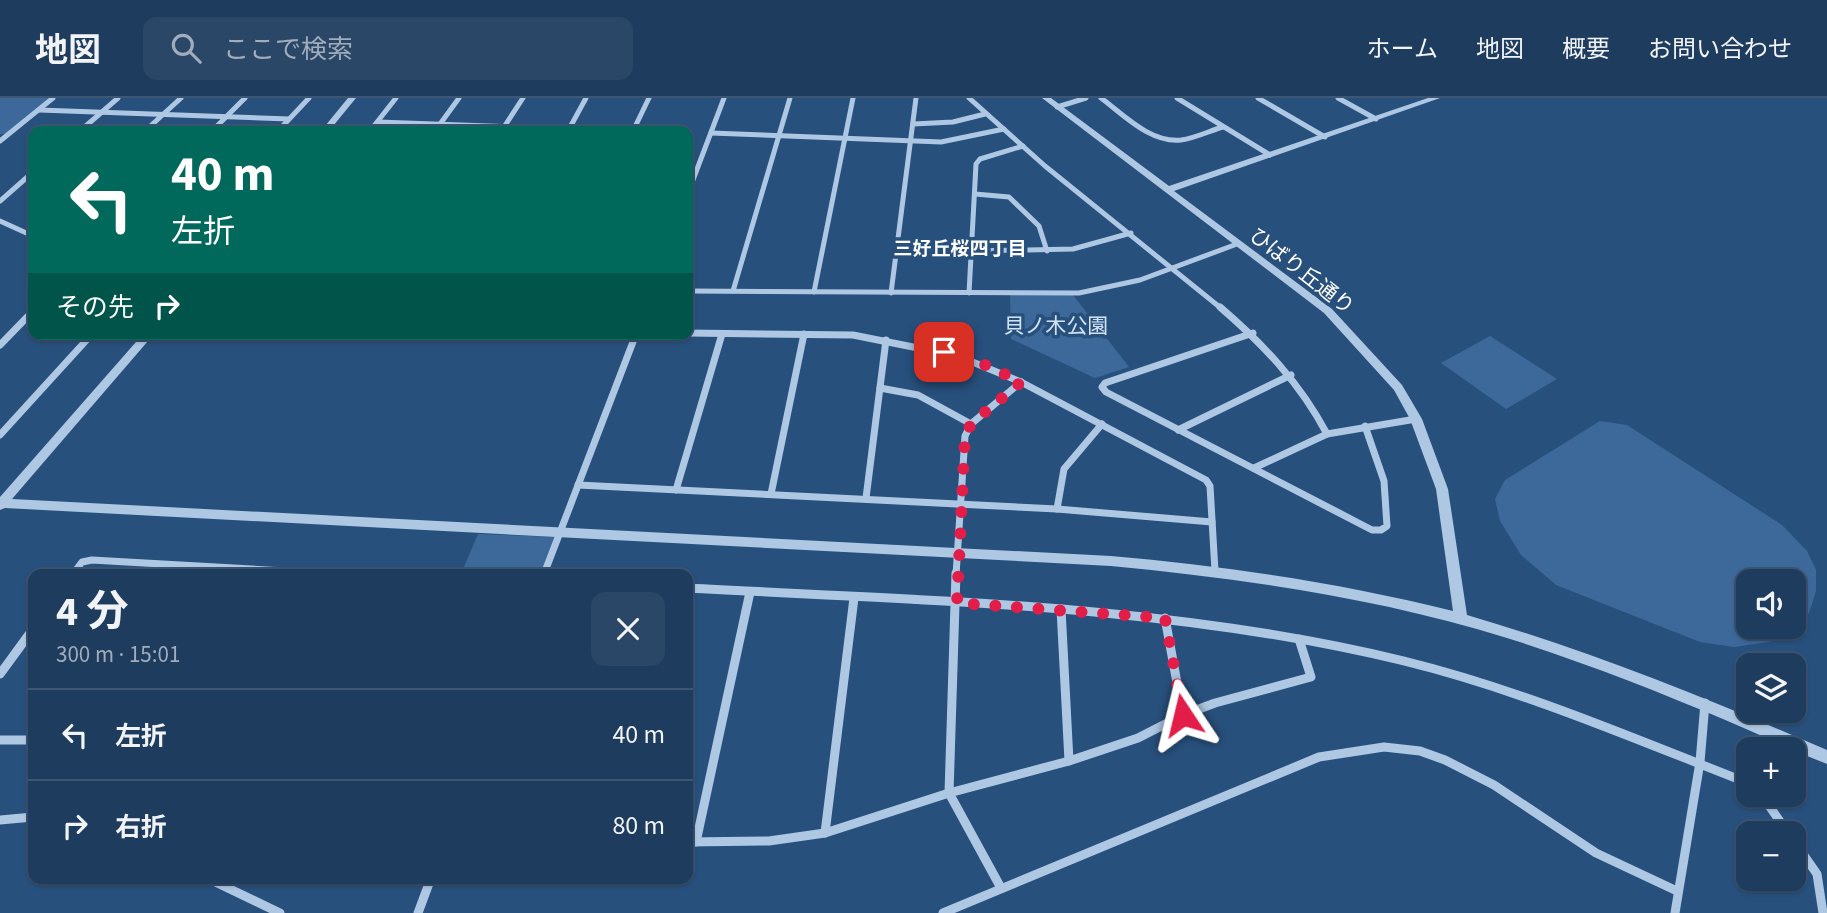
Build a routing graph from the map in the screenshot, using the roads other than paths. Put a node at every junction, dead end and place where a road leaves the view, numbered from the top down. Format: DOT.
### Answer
graph roads {
  1 [pos="53,98"];
  2 [pos="118,98"];
  3 [pos="181,98"];
  4 [pos="245,98"];
  5 [pos="309,98"];
  6 [pos="352,98"];
  7 [pos="396,98"];
  8 [pos="459,98"];
  9 [pos="523,98"];
  10 [pos="586,98"];
  11 [pos="649,98"];
  12 [pos="724,98"];
  13 [pos="790,98"];
  14 [pos="853,98"];
  15 [pos="916,98"];
  16 [pos="969,98"];
  17 [pos="1046,98"];
  18 [pos="1086,98"];
  19 [pos="1101,98"];
  20 [pos="1177,98"];
  21 [pos="1258,98"];
  22 [pos="1338,98"];
  23 [pos="1430,99"];
  24 [pos="1057,107"];
  25 [pos="39,110"];
  26 [pos="102,113"];
  27 [pos="985,114"];
  28 [pos="163,115"];
  29 [pos="227,117"];
  30 [pos="289,119"];
  31 [pos="1377,119"];
  32 [pos="377,122"];
  33 [pos="913,124"];
  34 [pos="440,125"];
  35 [pos="86,126"];
  36 [pos="151,126"];
  37 [pos="217,126"];
  38 [pos="283,126"];
  39 [pos="329,126"];
  40 [pos="374,126"];
  41 [pos="456,126"];
  42 [pos="505,126"];
  43 [pos="570,126"];
  44 [pos="635,126"];
  45 [pos="1223,127"];
  46 [pos="1004,129"];
  47 [pos="711,133"];
  48 [pos="778,137"];
  49 [pos="1325,137"];
  50 [pos="845,138"];
  51 [pos="0,141"];
  52 [pos="910,142"];
  53 [pos="1023,146"];
  54 [pos="1270,155"];
  55 [pos="28,176"];
  56 [pos="693,180"];
  57 [pos="1167,190"];
  58 [pos="975,194"];
  59 [pos="0,201"];
  60 [pos="0,221"];
  61 [pos="1131,233"];
  62 [pos="28,234"];
  63 [pos="1237,244"];
  64 [pos="972,251"];
  65 [pos="1047,251"];
  66 [pos="1174,269"];
  67 [pos="693,291"];
  68 [pos="733,291"];
  69 [pos="814,292"];
  70 [pos="891,293"];
  71 [pos="969,293"];
  72 [pos="28,317"];
  73 [pos="693,333"];
  74 [pos="1253,333"];
  75 [pos="722,334"];
  76 [pos="804,334"];
  77 [pos="87,340"];
  78 [pos="144,340"];
  79 [pos="634,340"];
  80 [pos="886,340"];
  81 [pos="0,345"];
  82 [pos="1291,375"];
  83 [pos="1021,382"];
  84 [pos="880,388"];
  85 [pos="1416,419"];
  86 [pos="971,424"];
  87 [pos="1102,424"];
  88 [pos="1365,426"];
  89 [pos="1178,430"];
  90 [pos="1327,434"];
  91 [pos="0,435"];
  92 [pos="1254,468"];
  93 [pos="578,485"];
  94 [pos="676,490"];
  95 [pos="771,494"];
  96 [pos="866,498"];
  97 [pos="1,504"];
  98 [pos="960,504"];
  99 [pos="1057,509"];
  100 [pos="1212,522"];
  101 [pos="560,531"];
  102 [pos="957,552"];
  103 [pos="77,569"];
  104 [pos="250,569"];
  105 [pos="546,569"];
  106 [pos="1215,571"];
  107 [pos="693,588"];
  108 [pos="750,592"];
  109 [pos="855,598"];
  110 [pos="957,603"];
  111 [pos="1061,609"];
  112 [pos="1165,618"];
  113 [pos="1461,619"];
  114 [pos="28,638"];
  115 [pos="1299,639"];
  116 [pos="0,674"];
  117 [pos="1705,704"];
  118 [pos="1183,715"];
  119 [pos="0,740"];
  120 [pos="28,740"];
  121 [pos="1827,757"];
  122 [pos="1069,761"];
  123 [pos="1700,762"];
  124 [pos="1736,778"];
  125 [pos="950,793"];
  126 [pos="28,817"];
  127 [pos="0,820"];
  128 [pos="825,833"];
  129 [pos="693,838"];
  130 [pos="693,842"];
  131 [pos="1806,858"];
  132 [pos="220,884"];
  133 [pos="428,884"];
  134 [pos="1001,888"];
  135 [pos="1824,890"];
  136 [pos="1677,891"];
  137 [pos="280,913"];
  138 [pos="418,913"];
  139 [pos="943,913"];
  140 [pos="1675,913"];
  141 [pos="1823,913"];
  1 -- 25 [label="street"];
  2 -- 26 [label="street"];
  3 -- 28 [label="street"];
  4 -- 29 [label="street"];
  5 -- 30 [label="street"];
  6 -- 39 [label="street"];
  7 -- 32 [label="street"];
  8 -- 34 [label="street"];
  9 -- 42 [label="street"];
  10 -- 43 [label="street"];
  11 -- 44 [label="street"];
  12 -- 47 [label="street"];
  13 -- 48 [label="street"];
  14 -- 50 [label="street"];
  15 -- 33 [label="street"];
  16 -- 27 [label="street"];
  17 -- 24 [label="street, ひばり丘通り"];
  18 -- 24 [label="street"];
  19 -- 45 [label="street"];
  20 -- 45 [label="street"];
  21 -- 49 [label="street"];
  22 -- 31 [label="street"];
  23 -- 31 [label="street"];
  24 -- 57 [label="street, ひばり丘通り"];
  25 -- 26 [label="street"];
  25 -- 51 [label="street"];
  26 -- 28 [label="street"];
  26 -- 35 [label="street"];
  27 -- 33 [label="street"];
  27 -- 46 [label="street"];
  28 -- 29 [label="street"];
  28 -- 36 [label="street"];
  29 -- 30 [label="street"];
  29 -- 37 [label="street"];
  30 -- 38 [label="street"];
  31 -- 49 [label="street"];
  32 -- 34 [label="street"];
  32 -- 40 [label="street"];
  33 -- 52 [label="street"];
  34 -- 41 [label="street"];
  45 -- 54 [label="street"];
  46 -- 52 [label="street"];
  46 -- 53 [label="street"];
  47 -- 48 [label="street"];
  47 -- 56 [label="street"];
  48 -- 50 [label="street"];
  48 -- 68 [label="street"];
  49 -- 54 [label="street"];
  50 -- 52 [label="street"];
  50 -- 69 [label="street"];
  52 -- 70 [label="street"];
  53 -- 58 [label="street"];
  53 -- 61 [label="street"];
  54 -- 57 [label="street"];
  55 -- 59 [label="street"];
  57 -- 63 [label="street, ひばり丘通り"];
  58 -- 64 [label="street"];
  58 -- 65 [label="street"];
  60 -- 62 [label="street"];
  61 -- 65 [label="street"];
  61 -- 66 [label="street"];
  63 -- 66 [label="street"];
  63 -- 85 [label="street, ひばり丘通り"];
  64 -- 65 [label="street"];
  64 -- 71 [label="street"];
  66 -- 71 [label="street"];
  66 -- 74 [label="street"];
  67 -- 68 [label="street"];
  68 -- 69 [label="street"];
  69 -- 70 [label="street"];
  70 -- 71 [label="street"];
  72 -- 81 [label="street"];
  73 -- 75 [label="street"];
  74 -- 82 [label="street"];
  74 -- 89 [label="street"];
  75 -- 76 [label="street"];
  75 -- 94 [label="street"];
  76 -- 80 [label="street"];
  76 -- 95 [label="street"];
  77 -- 91 [label="street"];
  78 -- 97 [label="street"];
  79 -- 93 [label="street"];
  80 -- 83 [label="street"];
  80 -- 84 [label="street"];
  82 -- 89 [label="street"];
  82 -- 90 [label="street"];
  83 -- 86 [label="street"];
  83 -- 87 [label="street"];
  84 -- 86 [label="street"];
  84 -- 96 [label="street"];
  85 -- 88 [label="street"];
  85 -- 113 [label="street, ひばり丘通り"];
  86 -- 98 [label="street"];
  87 -- 99 [label="street"];
  87 -- 100 [label="street"];
  88 -- 90 [label="street"];
  88 -- 92 [label="street"];
  89 -- 92 [label="street"];
  90 -- 92 [label="street"];
  93 -- 94 [label="street"];
  93 -- 101 [label="street"];
  94 -- 95 [label="street"];
  95 -- 96 [label="street"];
  96 -- 98 [label="street"];
  97 -- 101 [label="street"];
  98 -- 99 [label="street"];
  98 -- 102 [label="street"];
  99 -- 100 [label="street"];
  100 -- 106 [label="street"];
  101 -- 102 [label="street"];
  101 -- 105 [label="street"];
  102 -- 106 [label="street"];
  102 -- 110 [label="street"];
  103 -- 104 [label="street"];
  106 -- 113 [label="street"];
  107 -- 108 [label="street"];
  108 -- 109 [label="street"];
  108 -- 129 [label="street"];
  109 -- 110 [label="street"];
  109 -- 128 [label="street"];
  110 -- 111 [label="street"];
  110 -- 125 [label="street"];
  111 -- 112 [label="street"];
  111 -- 122 [label="street"];
  112 -- 115 [label="street"];
  112 -- 118 [label="street"];
  113 -- 117 [label="street"];
  114 -- 116 [label="street"];
  115 -- 118 [label="street"];
  115 -- 123 [label="street"];
  117 -- 121 [label="street"];
  117 -- 123 [label="street"];
  118 -- 122 [label="street"];
  119 -- 120 [label="street"];
  122 -- 125 [label="street"];
  123 -- 124 [label="street"];
  123 -- 136 [label="street"];
  125 -- 128 [label="street"];
  125 -- 134 [label="street"];
  126 -- 127 [label="street"];
  128 -- 130 [label="street"];
  131 -- 135 [label="street"];
  132 -- 137 [label="street"];
  133 -- 138 [label="street"];
  134 -- 136 [label="street"];
  134 -- 139 [label="street"];
  135 -- 141 [label="street"];
  136 -- 140 [label="street"];
}
